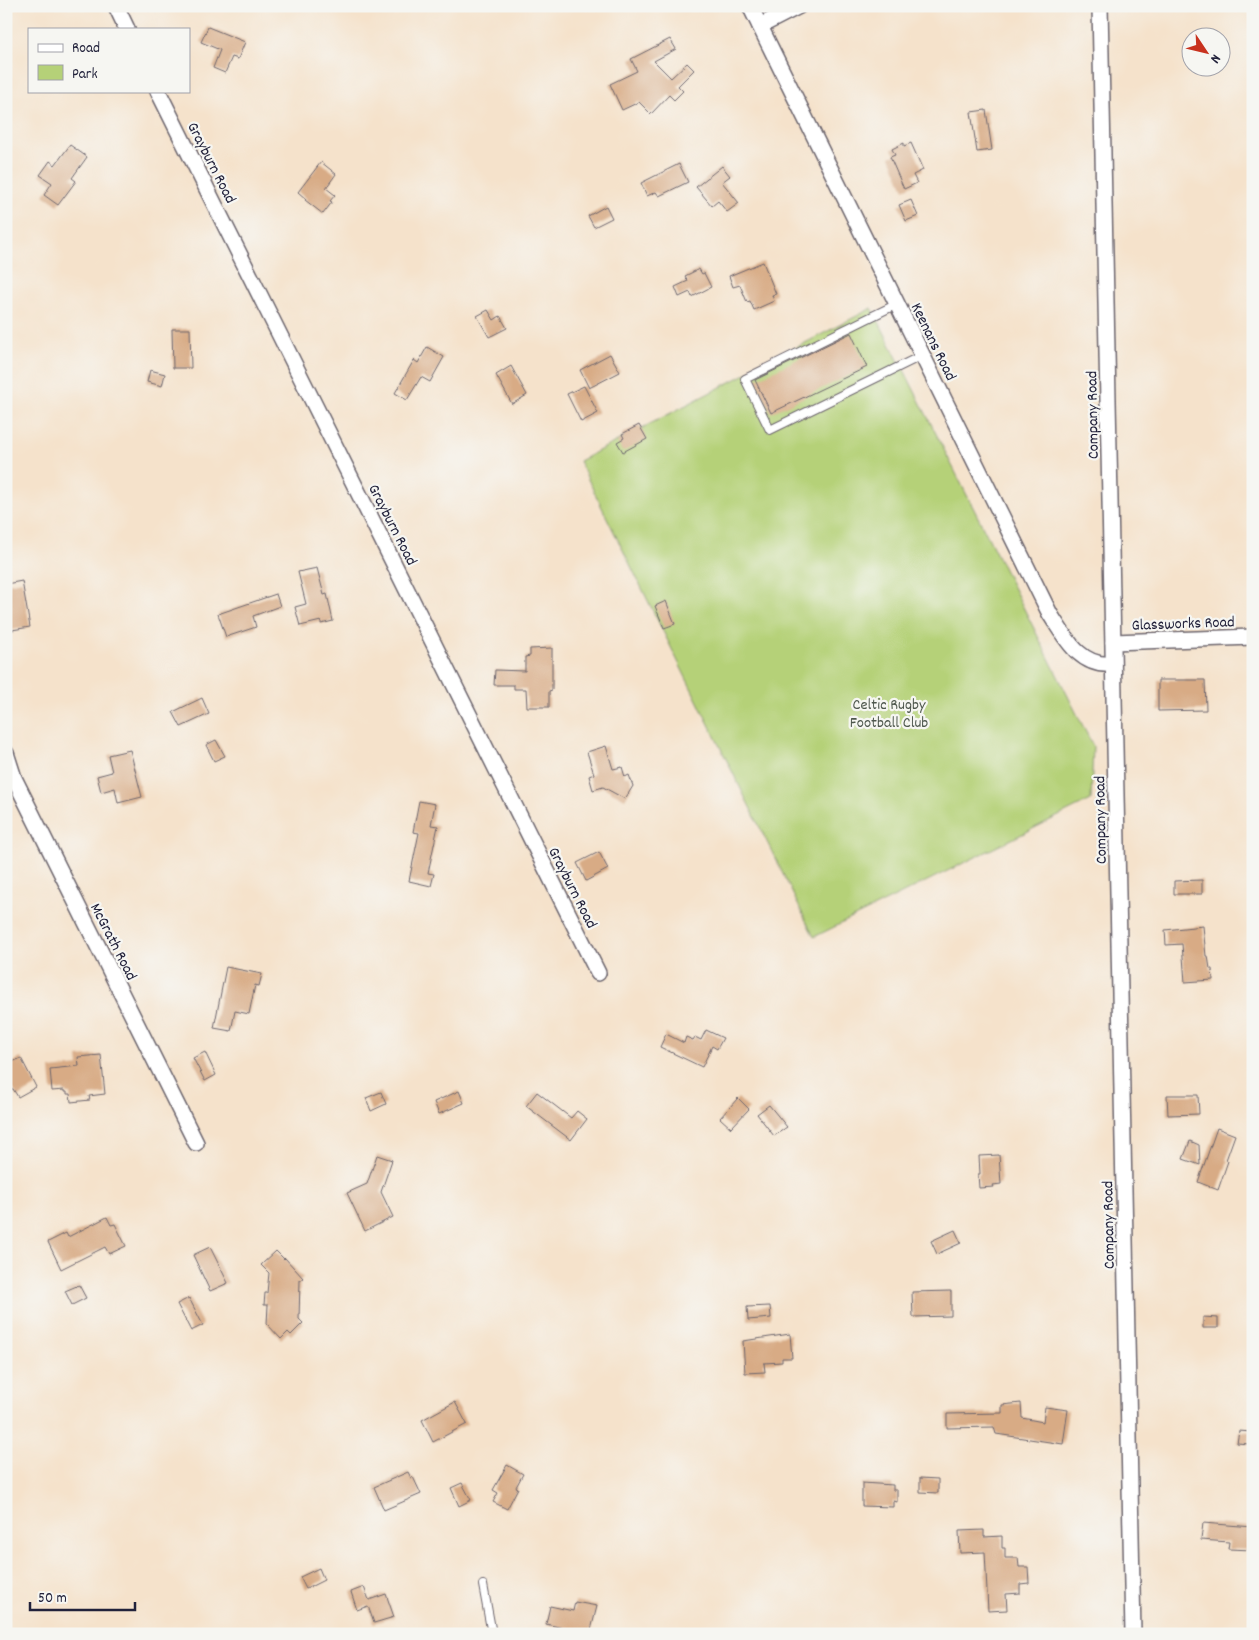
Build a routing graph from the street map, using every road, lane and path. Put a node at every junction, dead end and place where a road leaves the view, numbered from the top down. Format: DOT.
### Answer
graph roads {
  1 [pos="116,6"];
  2 [pos="750,6"];
  3 [pos="799,6"];
  4 [pos="1100,6"];
  5 [pos="760,26"];
  6 [pos="127,28"];
  7 [pos="158,92"];
  8 [pos="898,304"];
  9 [pos="923,355"];
  10 [pos="1253,637"];
  11 [pos="1113,642"];
  12 [pos="1113,664"];
  13 [pos="6,753"];
  14 [pos="598,973"];
  15 [pos="196,1143"];
  16 [pos="483,1585"];
  17 [pos="492,1634"];
  18 [pos="1132,1634"];
  1 -- 6 [label="street"];
  2 -- 5 [label="street, Keenans Road"];
  3 -- 5 [label="street"];
  4 -- 11 [label="street, Company Road"];
  5 -- 8 [label="street, Keenans Road"];
  7 -- 14 [label="street, Grayburn Road"];
  8 -- 9 [label="street, Keenans Road"];
  8 -- 9 [label="lane"];
  9 -- 12 [label="street, Keenans Road"];
  10 -- 11 [label="street, Glassworks Road"];
  11 -- 12 [label="street, Company Road"];
  12 -- 18 [label="street, Company Road"];
  13 -- 15 [label="street, McGrath Road"];
  16 -- 17 [label="lane"];
}
